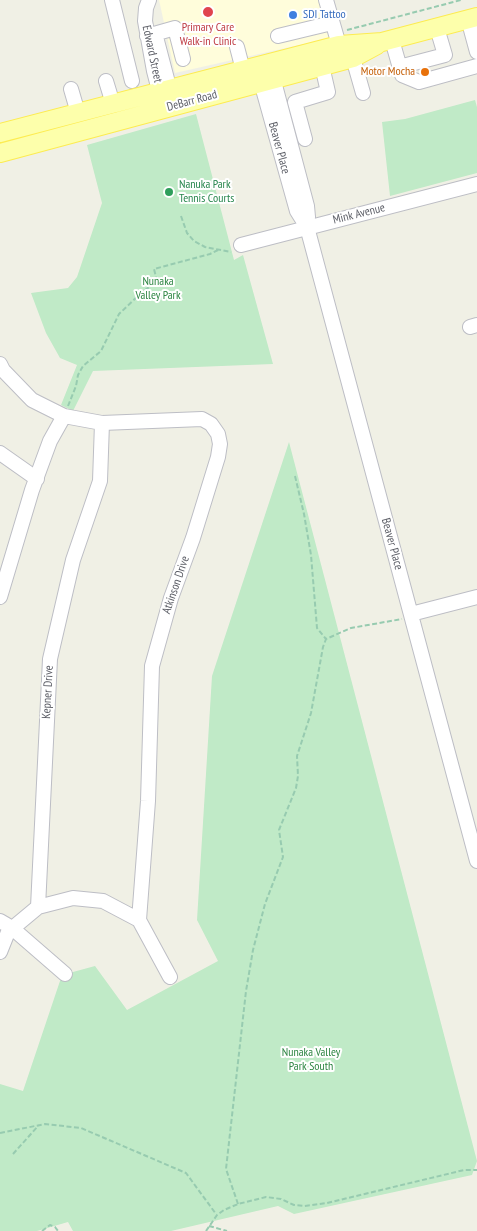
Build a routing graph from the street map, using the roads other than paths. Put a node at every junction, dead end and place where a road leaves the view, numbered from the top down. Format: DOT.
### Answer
graph roads {
  1 [pos="112,0"];
  2 [pos="150,0"];
  3 [pos="326,0"];
  4 [pos="472,18"];
  5 [pos="332,23"];
  6 [pos="437,28"];
  7 [pos="151,35"];
  8 [pos="278,36"];
  9 [pos="386,41"];
  10 [pos="339,45"];
  11 [pos="237,47"];
  12 [pos="477,52"];
  13 [pos="445,55"];
  14 [pos="353,58"];
  15 [pos="183,59"];
  16 [pos="322,66"];
  17 [pos="477,66"];
  18 [pos="399,67"];
  19 [pos="261,73"];
  20 [pos="450,73"];
  21 [pos="106,81"];
  22 [pos="132,81"];
  23 [pos="72,89"];
  24 [pos="363,93"];
  25 [pos="167,99"];
  26 [pos="113,104"];
  27 [pos="78,113"];
  28 [pos="0,134"];
  29 [pos="305,140"];
  30 [pos="0,153"];
  31 [pos="477,184"];
  32 [pos="307,227"];
  33 [pos="241,245"];
  34 [pos="0,364"];
  35 [pos="64,416"];
  36 [pos="102,423"];
  37 [pos="0,453"];
  38 [pos="36,479"];
  39 [pos="0,596"];
  40 [pos="477,596"];
  41 [pos="411,614"];
  42 [pos="477,861"];
  43 [pos="38,907"];
  44 [pos="139,920"];
  45 [pos="6,924"];
  46 [pos="0,952"];
  47 [pos="65,974"];
  48 [pos="170,977"];
  1 -- 22 [label="street"];
  2 -- 7 [label="street, Edward Street"];
  3 -- 5 [label="street"];
  4 -- 6 [label="main road, DeBarr Road"];
  4 -- 12 [label="street"];
  5 -- 8 [label="street"];
  5 -- 10 [label="street"];
  6 -- 9 [label="main road, DeBarr Road"];
  6 -- 13 [label="street"];
  7 -- 15 [label="street"];
  7 -- 25 [label="street, Edward Street"];
  9 -- 10 [label="main road, DeBarr Road"];
  9 -- 14 [label="main road, DeBarr Road"];
  9 -- 18 [label="street"];
  10 -- 19 [label="main road, DeBarr Road"];
  11 -- 19 [label="street, Beaver Place"];
  13 -- 18 [label="street"];
  13 -- 20 [label="street"];
  14 -- 16 [label="main road, DeBarr Road"];
  14 -- 24 [label="street"];
  16 -- 19 [label="main road, DeBarr Road"];
  16 -- 29 [label="street"];
  17 -- 20 [label="street"];
  18 -- 20 [label="street"];
  19 -- 25 [label="main road, DeBarr Road"];
  19 -- 32 [label="street, Beaver Place"];
  21 -- 26 [label="street"];
  23 -- 27 [label="street"];
  25 -- 26 [label="main road, DeBarr Road"];
  25 -- 30 [label="main road, DeBarr Road"];
  26 -- 27 [label="main road, DeBarr Road"];
  27 -- 28 [label="main road, DeBarr Road"];
  31 -- 32 [label="street, Mink Avenue"];
  32 -- 33 [label="street, Mink Avenue"];
  32 -- 41 [label="street, Beaver Place"];
  34 -- 35 [label="street, Atkinson Drive"];
  35 -- 36 [label="street, Atkinson Drive"];
  35 -- 38 [label="street"];
  36 -- 43 [label="street, Kepner Drive"];
  36 -- 44 [label="street, Atkinson Drive"];
  37 -- 38 [label="street"];
  38 -- 39 [label="street"];
  40 -- 41 [label="street"];
  41 -- 42 [label="street, Beaver Place"];
  43 -- 44 [label="street"];
  43 -- 45 [label="street"];
  44 -- 48 [label="street"];
  45 -- 46 [label="street"];
  45 -- 47 [label="street"];
}
